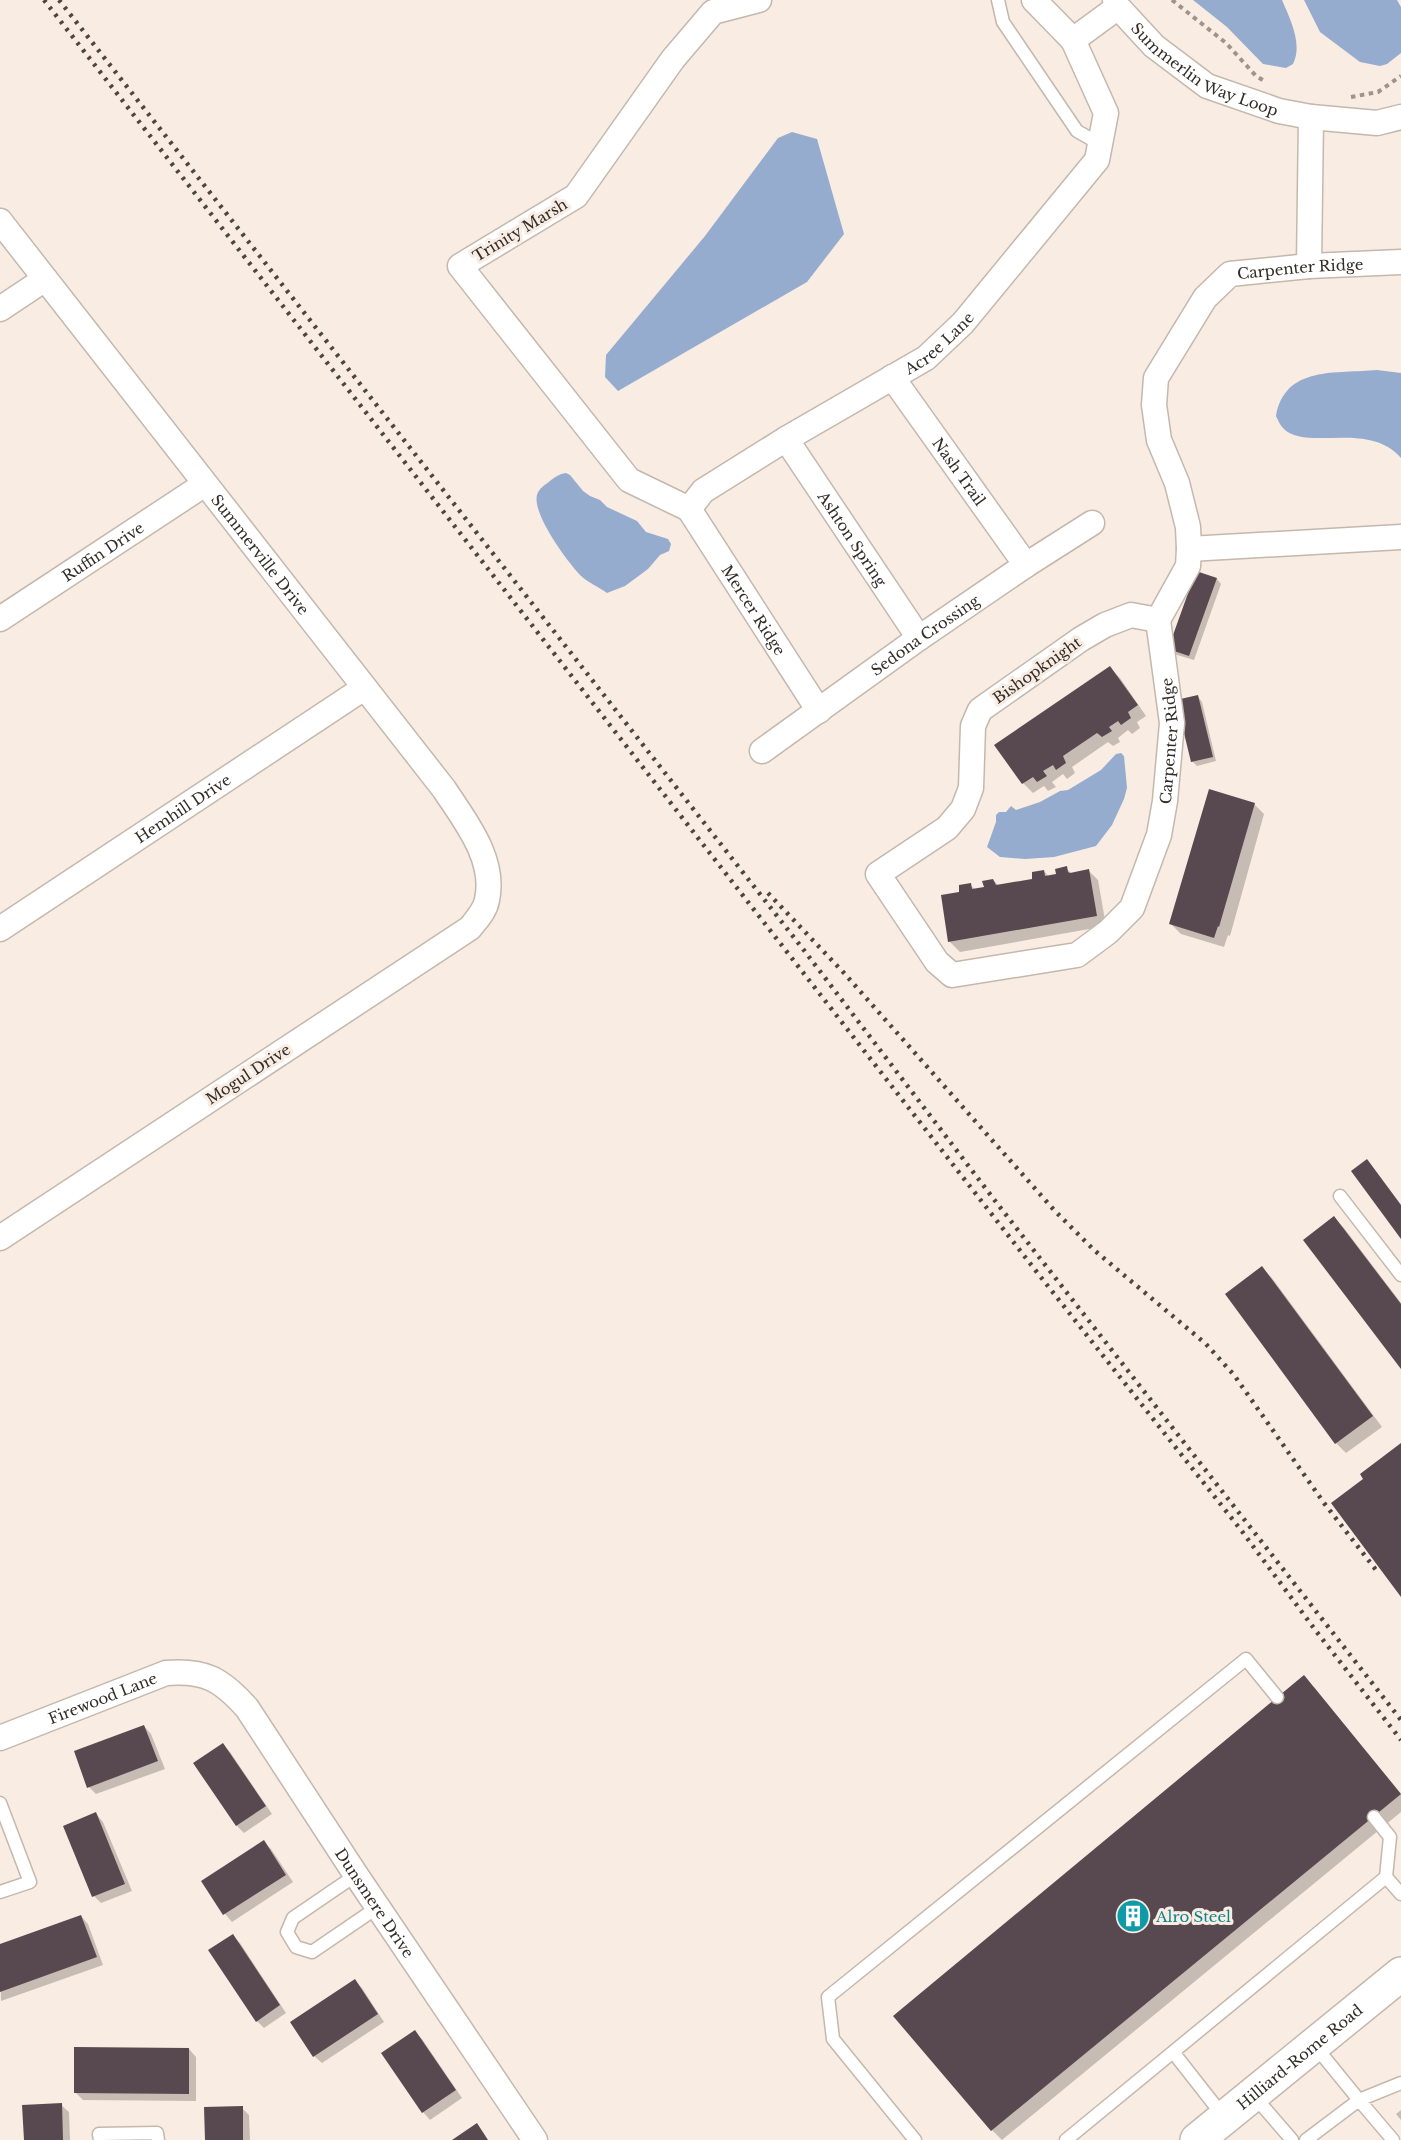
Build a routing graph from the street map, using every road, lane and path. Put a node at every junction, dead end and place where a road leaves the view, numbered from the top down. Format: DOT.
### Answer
graph roads {
  1 [pos="759,0"];
  2 [pos="998,0"];
  3 [pos="1034,0"];
  4 [pos="1172,0"];
  5 [pos="1117,4"];
  6 [pos="1073,40"];
  7 [pos="1401,76"];
  8 [pos="1275,87"];
  9 [pos="1344,99"];
  10 [pos="1311,117"];
  11 [pos="1401,117"];
  12 [pos="1100,144"];
  13 [pos="0,221"];
  14 [pos="1401,262"];
  15 [pos="1309,266"];
  16 [pos="45,279"];
  17 [pos="0,309"];
  18 [pos="892,377"];
  19 [pos="786,439"];
  20 [pos="205,484"];
  21 [pos="688,509"];
  22 [pos="1092,524"];
  23 [pos="1401,537"];
  24 [pos="1189,549"];
  25 [pos="1026,565"];
  26 [pos="0,619"];
  27 [pos="1158,620"];
  28 [pos="919,638"];
  29 [pos="364,688"];
  30 [pos="819,711"];
  31 [pos="762,751"];
  32 [pos="878,874"];
  33 [pos="487,901"];
  34 [pos="0,929"];
  35 [pos="1340,1196"];
  36 [pos="0,1238"];
  37 [pos="1401,1275"];
  38 [pos="207,1675"];
  39 [pos="1277,1697"];
  40 [pos="0,1738"];
  41 [pos="0,1803"];
  42 [pos="1374,1817"];
  43 [pos="356,1875"];
  44 [pos="1386,1877"];
  45 [pos="0,1892"];
  46 [pos="1401,1894"];
  47 [pos="378,1907"];
  48 [pos="1401,1974"];
  49 [pos="1314,2045"];
  50 [pos="1173,2052"];
  51 [pos="1401,2084"];
  52 [pos="1253,2095"];
  53 [pos="1359,2100"];
  54 [pos="1225,2118"];
  55 [pos="99,2140"];
  56 [pos="158,2140"];
  57 [pos="535,2140"];
  58 [pos="915,2140"];
  59 [pos="1066,2140"];
  60 [pos="1197,2140"];
  61 [pos="1292,2140"];
  62 [pos="1306,2140"];
  63 [pos="1394,2140"];
  1 -- 21 [label="street, Trinity Marsh"];
  2 -- 12 [label="lane"];
  3 -- 6 [label="street"];
  4 -- 8 [label="path"];
  5 -- 6 [label="street"];
  5 -- 10 [label="street, Summerlin Way Loop"];
  6 -- 12 [label="street, Acree Lane"];
  7 -- 9 [label="path"];
  10 -- 11 [label="street, Summerlin Way Loop"];
  10 -- 15 [label="street"];
  12 -- 18 [label="street, Acree Lane"];
  13 -- 16 [label="street, Summerville Drive"];
  14 -- 15 [label="street, Carpenter Ridge"];
  15 -- 24 [label="street, Carpenter Ridge"];
  16 -- 17 [label="street"];
  16 -- 20 [label="street, Summerville Drive"];
  18 -- 19 [label="street, Acree Lane"];
  18 -- 25 [label="street, Nash Trail"];
  19 -- 21 [label="street, Acree Lane"];
  19 -- 28 [label="street, Ashton Spring"];
  20 -- 26 [label="street, Ruffin Drive"];
  20 -- 29 [label="street, Summerville Drive"];
  21 -- 30 [label="street, Mercer Ridge"];
  22 -- 25 [label="street, Sedona Crossing"];
  23 -- 24 [label="street"];
  24 -- 27 [label="street, Carpenter Ridge"];
  25 -- 28 [label="street, Sedona Crossing"];
  27 -- 32 [label="street, Bishopknight"];
  27 -- 32 [label="street, Carpenter Ridge"];
  28 -- 30 [label="street, Sedona Crossing"];
  29 -- 33 [label="street, Summerville Drive"];
  29 -- 34 [label="street, Hemhill Drive"];
  30 -- 31 [label="street, Sedona Crossing"];
  33 -- 36 [label="street, Mogul Drive"];
  35 -- 37 [label="lane"];
  38 -- 40 [label="street, Firewood Lane"];
  38 -- 43 [label="street, Dunsmere Drive"];
  39 -- 58 [label="lane"];
  41 -- 45 [label="lane"];
  42 -- 44 [label="lane"];
  43 -- 47 [label="street, Dunsmere Drive"];
  43 -- 47 [label="lane"];
  44 -- 46 [label="lane"];
  44 -- 50 [label="lane"];
  47 -- 57 [label="street, Dunsmere Drive"];
  48 -- 49 [label="main road, Hilliard-Rome Road"];
  49 -- 52 [label="main road, Hilliard-Rome Road"];
  49 -- 53 [label="lane"];
  50 -- 54 [label="lane"];
  50 -- 59 [label="lane"];
  51 -- 53 [label="lane"];
  52 -- 54 [label="main road, Hilliard-Rome Road"];
  52 -- 61 [label="lane"];
  53 -- 62 [label="lane"];
  53 -- 63 [label="lane"];
  54 -- 60 [label="main road, Hilliard-Rome Road"];
  55 -- 56 [label="lane"];
}
